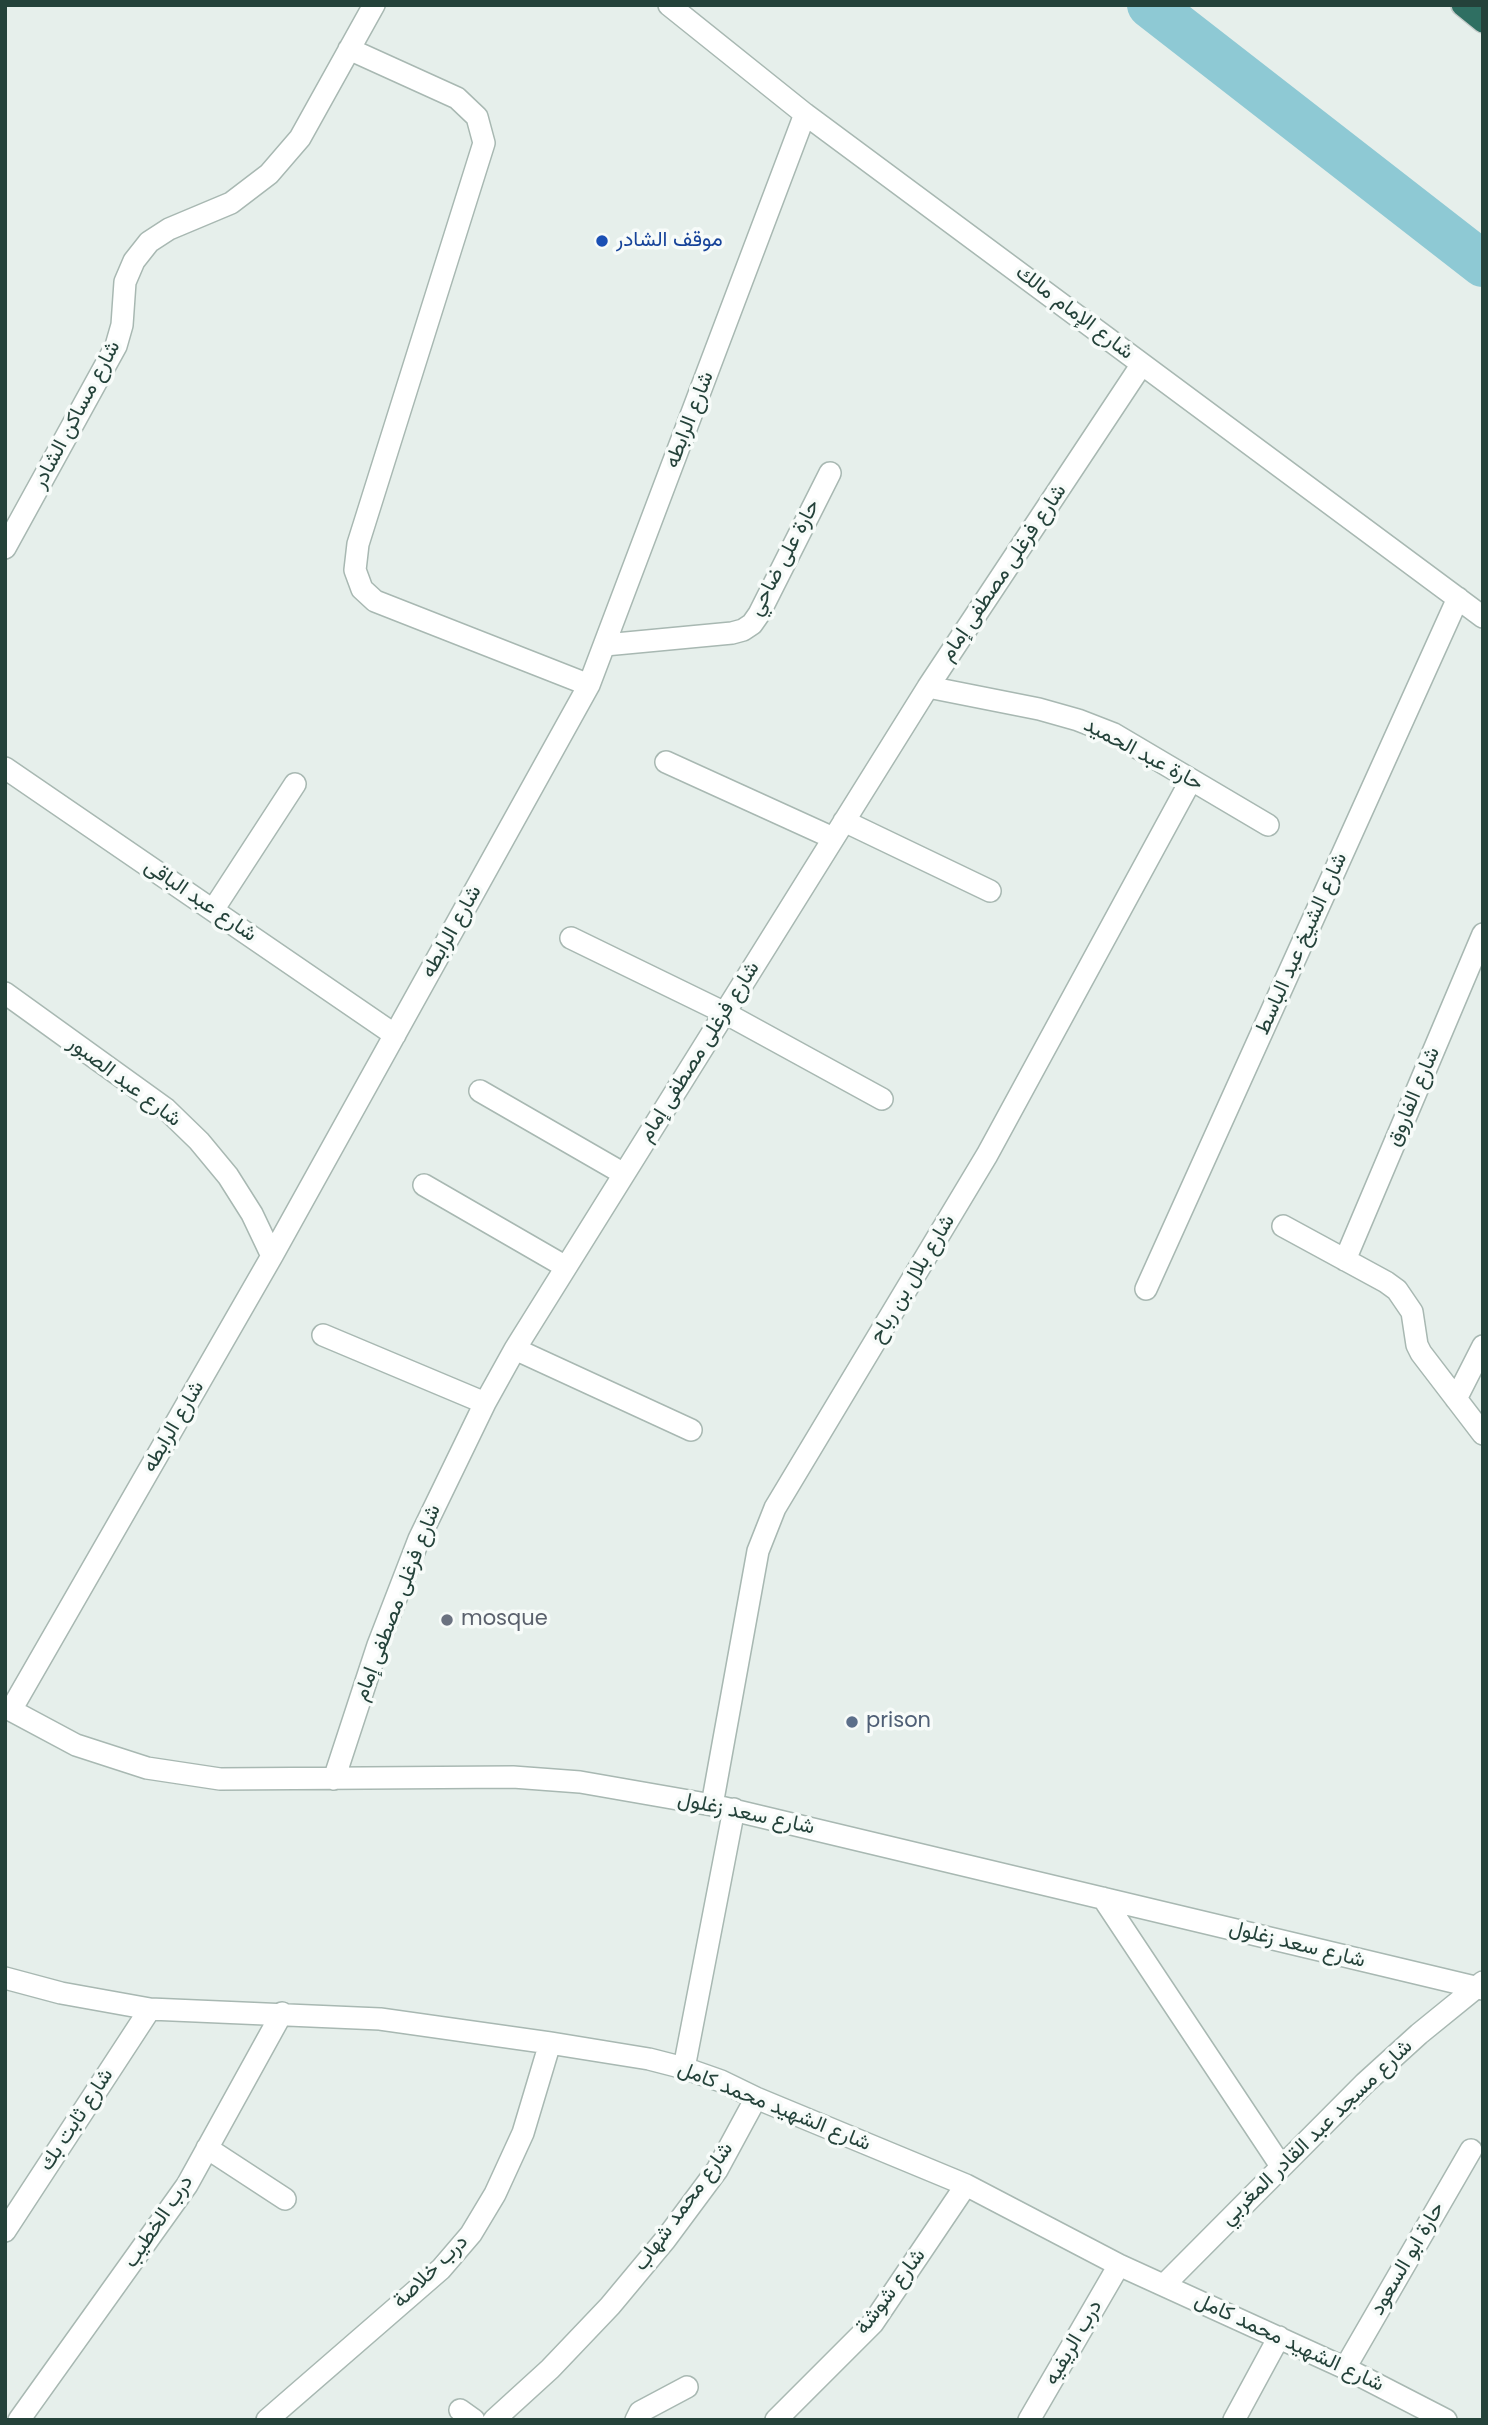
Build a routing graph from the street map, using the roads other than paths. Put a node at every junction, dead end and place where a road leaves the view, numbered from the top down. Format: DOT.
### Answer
graph roads {
  1 [pos="374,5"];
  2 [pos="668,5"];
  3 [pos="1461,5"];
  4 [pos="1483,22"];
  5 [pos="349,49"];
  6 [pos="805,114"];
  7 [pos="1142,364"];
  8 [pos="830,472"];
  9 [pos="5,548"];
  10 [pos="1458,598"];
  11 [pos="1483,617"];
  12 [pos="605,645"];
  13 [pos="589,685"];
  14 [pos="928,687"];
  15 [pos="666,762"];
  16 [pos="5,768"];
  17 [pos="1191,780"];
  18 [pos="295,783"];
  19 [pos="1268,825"];
  20 [pos="839,830"];
  21 [pos="990,891"];
  22 [pos="213,910"];
  23 [pos="1483,934"];
  24 [pos="571,938"];
  25 [pos="5,993"];
  26 [pos="725,1013"];
  27 [pos="395,1035"];
  28 [pos="480,1091"];
  29 [pos="882,1099"];
  30 [pos="624,1174"];
  31 [pos="424,1185"];
  32 [pos="1283,1226"];
  33 [pos="272,1255"];
  34 [pos="1345,1260"];
  35 [pos="566,1267"];
  36 [pos="1146,1289"];
  37 [pos="323,1335"];
  38 [pos="1483,1346"];
  39 [pos="516,1349"];
  40 [pos="1456,1399"];
  41 [pos="485,1403"];
  42 [pos="691,1430"];
  43 [pos="1483,1434"];
  44 [pos="8,1708"];
  45 [pos="334,1779"];
  46 [pos="712,1805"];
  47 [pos="734,1809"];
  48 [pos="1103,1898"];
  49 [pos="5,1979"];
  50 [pos="1480,1986"];
  51 [pos="150,2009"];
  52 [pos="282,2013"];
  53 [pos="550,2043"];
  54 [pos="684,2068"];
  55 [pos="756,2098"];
  56 [pos="207,2148"];
  57 [pos="1471,2150"];
  58 [pos="1281,2166"];
  59 [pos="967,2185"];
  60 [pos="285,2199"];
  61 [pos="5,2231"];
  62 [pos="1119,2265"];
  63 [pos="1164,2285"];
  64 [pos="1279,2337"];
  65 [pos="556,2353"];
  66 [pos="1345,2368"];
  67 [pos="687,2387"];
  68 [pos="274,2417"];
  69 [pos="1436,2417"];
  70 [pos="19,2420"];
  71 [pos="494,2420"];
  72 [pos="636,2420"];
  73 [pos="776,2420"];
  74 [pos="1029,2420"];
  75 [pos="1234,2420"];
  1 -- 5 [label="street, شارع مساكن الشادر"];
  2 -- 6 [label="street, شارع الإمام مالك"];
  3 -- 4 [label="highway"];
  5 -- 9 [label="street, شارع مساكن الشادر"];
  5 -- 13 [label="street"];
  6 -- 7 [label="street, شارع الإمام مالك"];
  6 -- 12 [label="street, شارع الرابطه"];
  7 -- 10 [label="street, شارع الإمام مالك"];
  7 -- 14 [label="street, شارع فرغلى مصطفى إمام"];
  8 -- 12 [label="street, حارة على ضاحي"];
  10 -- 11 [label="street, شارع الإمام مالك"];
  10 -- 36 [label="street, شارع الشيخ عبد الباسط"];
  12 -- 13 [label="street, شارع الرابطه"];
  13 -- 27 [label="street, شارع الرابطه"];
  14 -- 17 [label="street, حارة عبد الحميد"];
  14 -- 20 [label="street, شارع فرغلى مصطفى إمام"];
  15 -- 20 [label="street"];
  16 -- 22 [label="street, شارع عبد الباقى"];
  17 -- 19 [label="street, حارة عبد الحميد"];
  17 -- 46 [label="street, شارع بلال بن رباح"];
  18 -- 22 [label="street"];
  20 -- 21 [label="street"];
  20 -- 26 [label="street, شارع فرغلى مصطفى إمام"];
  22 -- 27 [label="street, شارع عبد الباقى"];
  23 -- 34 [label="street, شارع الفاروق"];
  24 -- 26 [label="street"];
  25 -- 33 [label="street, شارع عبد الصبور"];
  26 -- 29 [label="street"];
  26 -- 30 [label="street, شارع فرغلى مصطفى إمام"];
  27 -- 33 [label="street, شارع الرابطه"];
  28 -- 30 [label="street"];
  30 -- 35 [label="street, شارع فرغلى مصطفى إمام"];
  31 -- 35 [label="street"];
  32 -- 34 [label="street"];
  33 -- 44 [label="street, شارع الرابطه"];
  34 -- 40 [label="street"];
  35 -- 39 [label="street, شارع فرغلى مصطفى إمام"];
  37 -- 41 [label="street"];
  38 -- 40 [label="street"];
  39 -- 41 [label="street, شارع فرغلى مصطفى إمام"];
  39 -- 42 [label="street"];
  40 -- 43 [label="street"];
  41 -- 45 [label="street, شارع فرغلى مصطفى إمام"];
  44 -- 45 [label="street, شارع سعد زغلول"];
  45 -- 46 [label="street, شارع سعد زغلول"];
  46 -- 47 [label="street, شارع سعد زغلول"];
  47 -- 48 [label="street, شارع سعد زغلول"];
  47 -- 54 [label="street"];
  48 -- 50 [label="street, شارع سعد زغلول"];
  48 -- 58 [label="street"];
  49 -- 51 [label="street, شارع الشهيد محمد كامل"];
  50 -- 58 [label="street, شارع مسجد عبد القادر المغربي"];
  51 -- 52 [label="street, شارع الشهيد محمد كامل"];
  51 -- 61 [label="street, شارع ثابت بك"];
  52 -- 53 [label="street, شارع الشهيد محمد كامل"];
  52 -- 56 [label="street, درب الخطيب"];
  53 -- 54 [label="street, شارع الشهيد محمد كامل"];
  53 -- 68 [label="street, درب خلاصة"];
  54 -- 55 [label="street, شارع الشهيد محمد كامل"];
  55 -- 59 [label="street, شارع الشهيد محمد كامل"];
  55 -- 65 [label="street, شارع محمد شهاب"];
  55 -- 71 [label="street, شارع محمد شهاب"];
  56 -- 60 [label="street"];
  56 -- 70 [label="street, درب الخطيب"];
  57 -- 66 [label="street, حارة ابو السعود"];
  58 -- 63 [label="street, شارع مسجد عبد القادر المغربي"];
  59 -- 62 [label="street, شارع الشهيد محمد كامل"];
  59 -- 73 [label="street, شارع شوشة"];
  62 -- 63 [label="street, شارع الشهيد محمد كامل"];
  62 -- 74 [label="street, درب الريفيه"];
  63 -- 64 [label="street, شارع الشهيد محمد كامل"];
  64 -- 66 [label="street, شارع الشهيد محمد كامل"];
  64 -- 75 [label="street"];
  66 -- 69 [label="street, شارع الشهيد محمد كامل"];
  67 -- 72 [label="street"];
}
